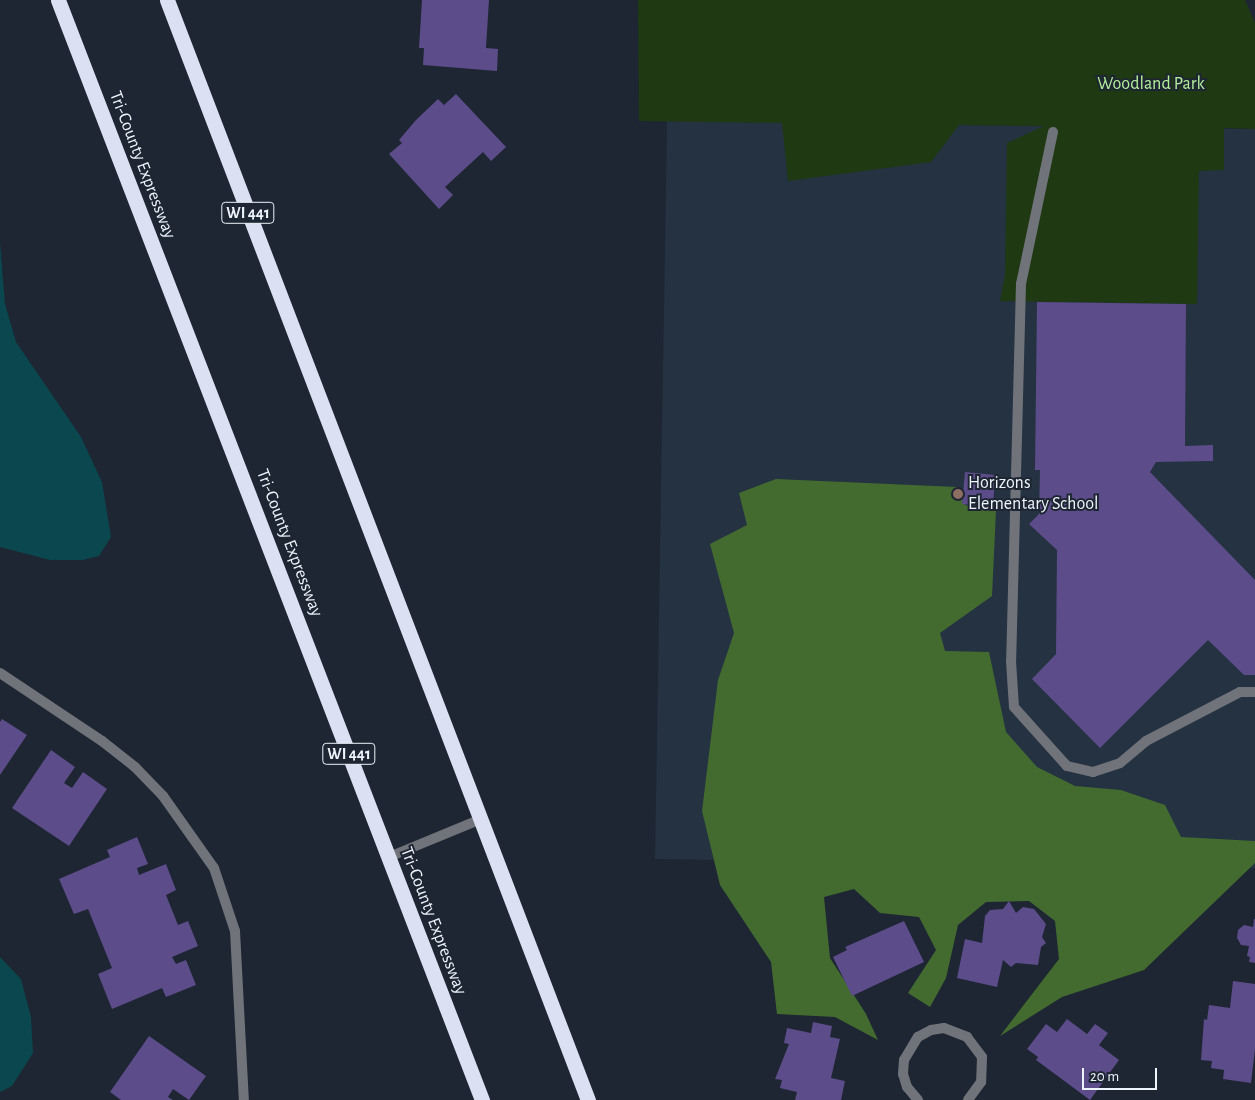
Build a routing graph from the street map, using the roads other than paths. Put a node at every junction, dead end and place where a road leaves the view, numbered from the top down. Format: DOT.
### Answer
graph roads {
  1 [pos="58,0"];
  2 [pos="166,0"];
  3 [pos="1053,132"];
  4 [pos="0,673"];
  5 [pos="1255,692"];
  6 [pos="480,819"];
  7 [pos="389,857"];
  8 [pos="244,1100"];
  9 [pos="482,1100"];
  10 [pos="588,1100"];
  11 [pos="918,1100"];
  12 [pos="968,1100"];
  1 -- 7 [label="highway, Tri-County Expressway / WI 441"];
  2 -- 6 [label="highway, WI 441"];
  3 -- 5 [label="street"];
  4 -- 8 [label="street"];
  6 -- 7 [label="street"];
  6 -- 10 [label="highway, WI 441"];
  7 -- 9 [label="highway, Tri-County Expressway / WI 441"];
  11 -- 12 [label="street"];
}
